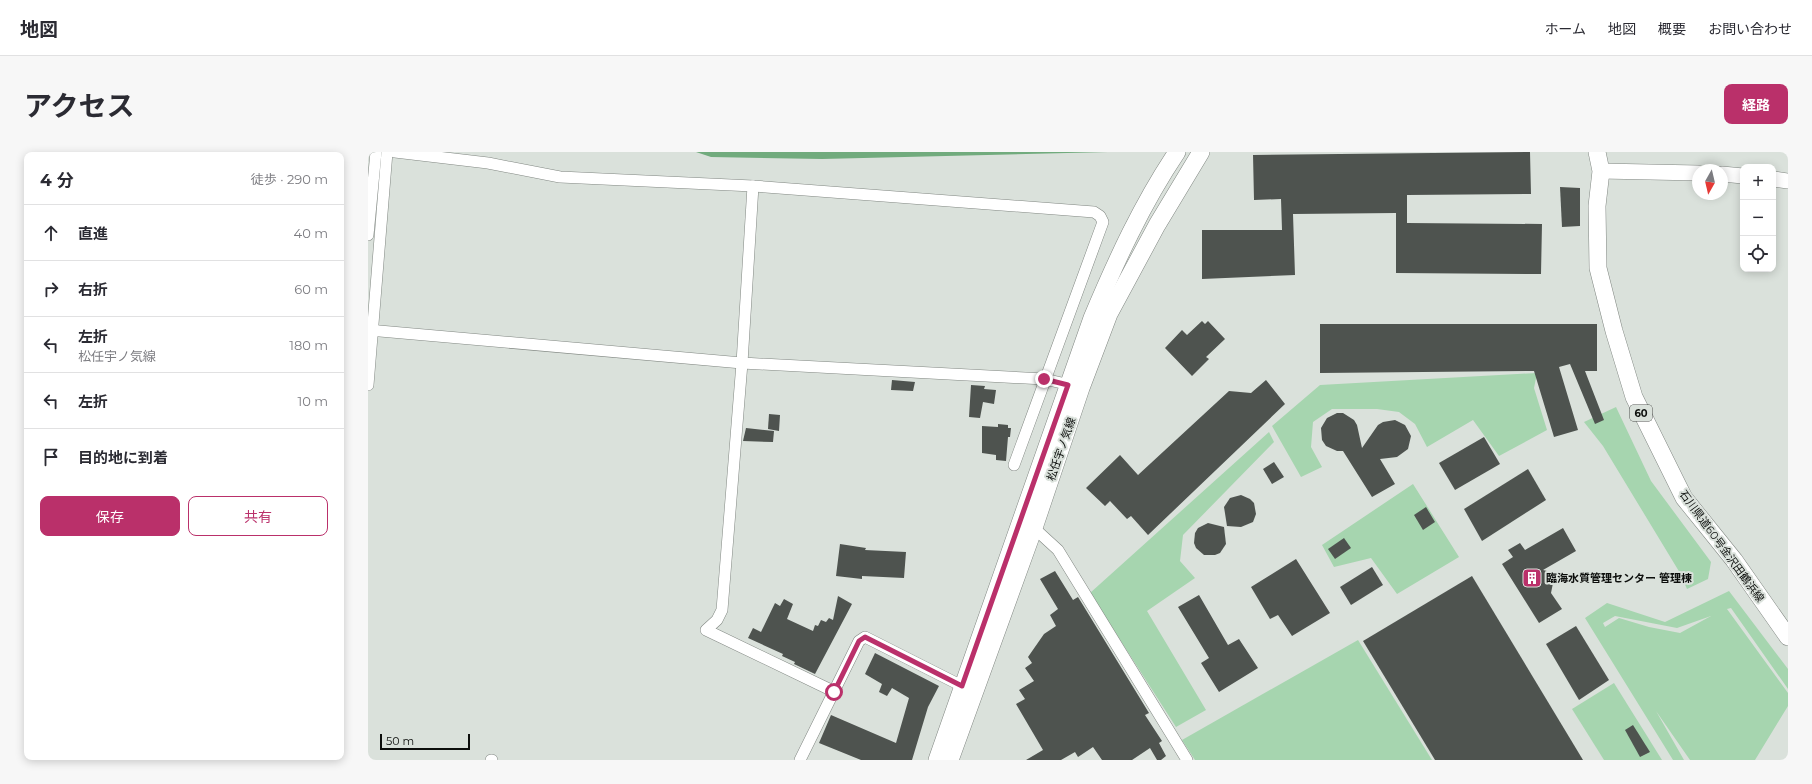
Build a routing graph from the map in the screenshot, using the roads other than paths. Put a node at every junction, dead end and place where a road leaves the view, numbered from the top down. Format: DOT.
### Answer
graph roads {
  1 [pos="376,152"];
  2 [pos="387,152"];
  3 [pos="395,152"];
  4 [pos="1597,152"];
  5 [pos="1176,154"];
  6 [pos="1198,156"];
  7 [pos="1601,171"];
  8 [pos="1692,173"];
  9 [pos="1728,175"];
  10 [pos="1740,176"];
  11 [pos="1776,179"];
  12 [pos="1788,181"];
  13 [pos="753,186"];
  14 [pos="368,235"];
  15 [pos="370,331"];
  16 [pos="742,363"];
  17 [pos="1044,379"];
  18 [pos="368,386"];
  19 [pos="1075,386"];
  20 [pos="1014,465"];
  21 [pos="1028,525"];
  22 [pos="1788,637"];
  23 [pos="968,689"];
  24 [pos="834,692"];
  25 [pos="800,760"];
  26 [pos="937,760"];
  27 [pos="950,760"];
  28 [pos="1187,760"];
  1 -- 14 [label="street"];
  2 -- 15 [label="street"];
  3 -- 13 [label="street"];
  4 -- 7 [label="main road, 石川県道60号金沢田鶴浜線 / 60"];
  5 -- 19 [label="main road, 松任宇ノ気線"];
  6 -- 19 [label="main road, 松任宇ノ気線"];
  7 -- 8 [label="street"];
  7 -- 22 [label="main road, 石川県道60号金沢田鶴浜線 / 60"];
  9 -- 10 [label="street"];
  11 -- 12 [label="street"];
  13 -- 16 [label="street"];
  13 -- 17 [label="street"];
  15 -- 16 [label="street"];
  15 -- 18 [label="street"];
  16 -- 17 [label="street"];
  16 -- 24 [label="street"];
  17 -- 19 [label="street"];
  17 -- 20 [label="street"];
  19 -- 21 [label="main road, 松任宇ノ気線"];
  21 -- 23 [label="main road, 松任宇ノ気線"];
  21 -- 28 [label="street"];
  23 -- 24 [label="street"];
  23 -- 26 [label="main road, 松任宇ノ気線"];
  23 -- 27 [label="main road, 松任宇ノ気線"];
  24 -- 25 [label="street"];
}
